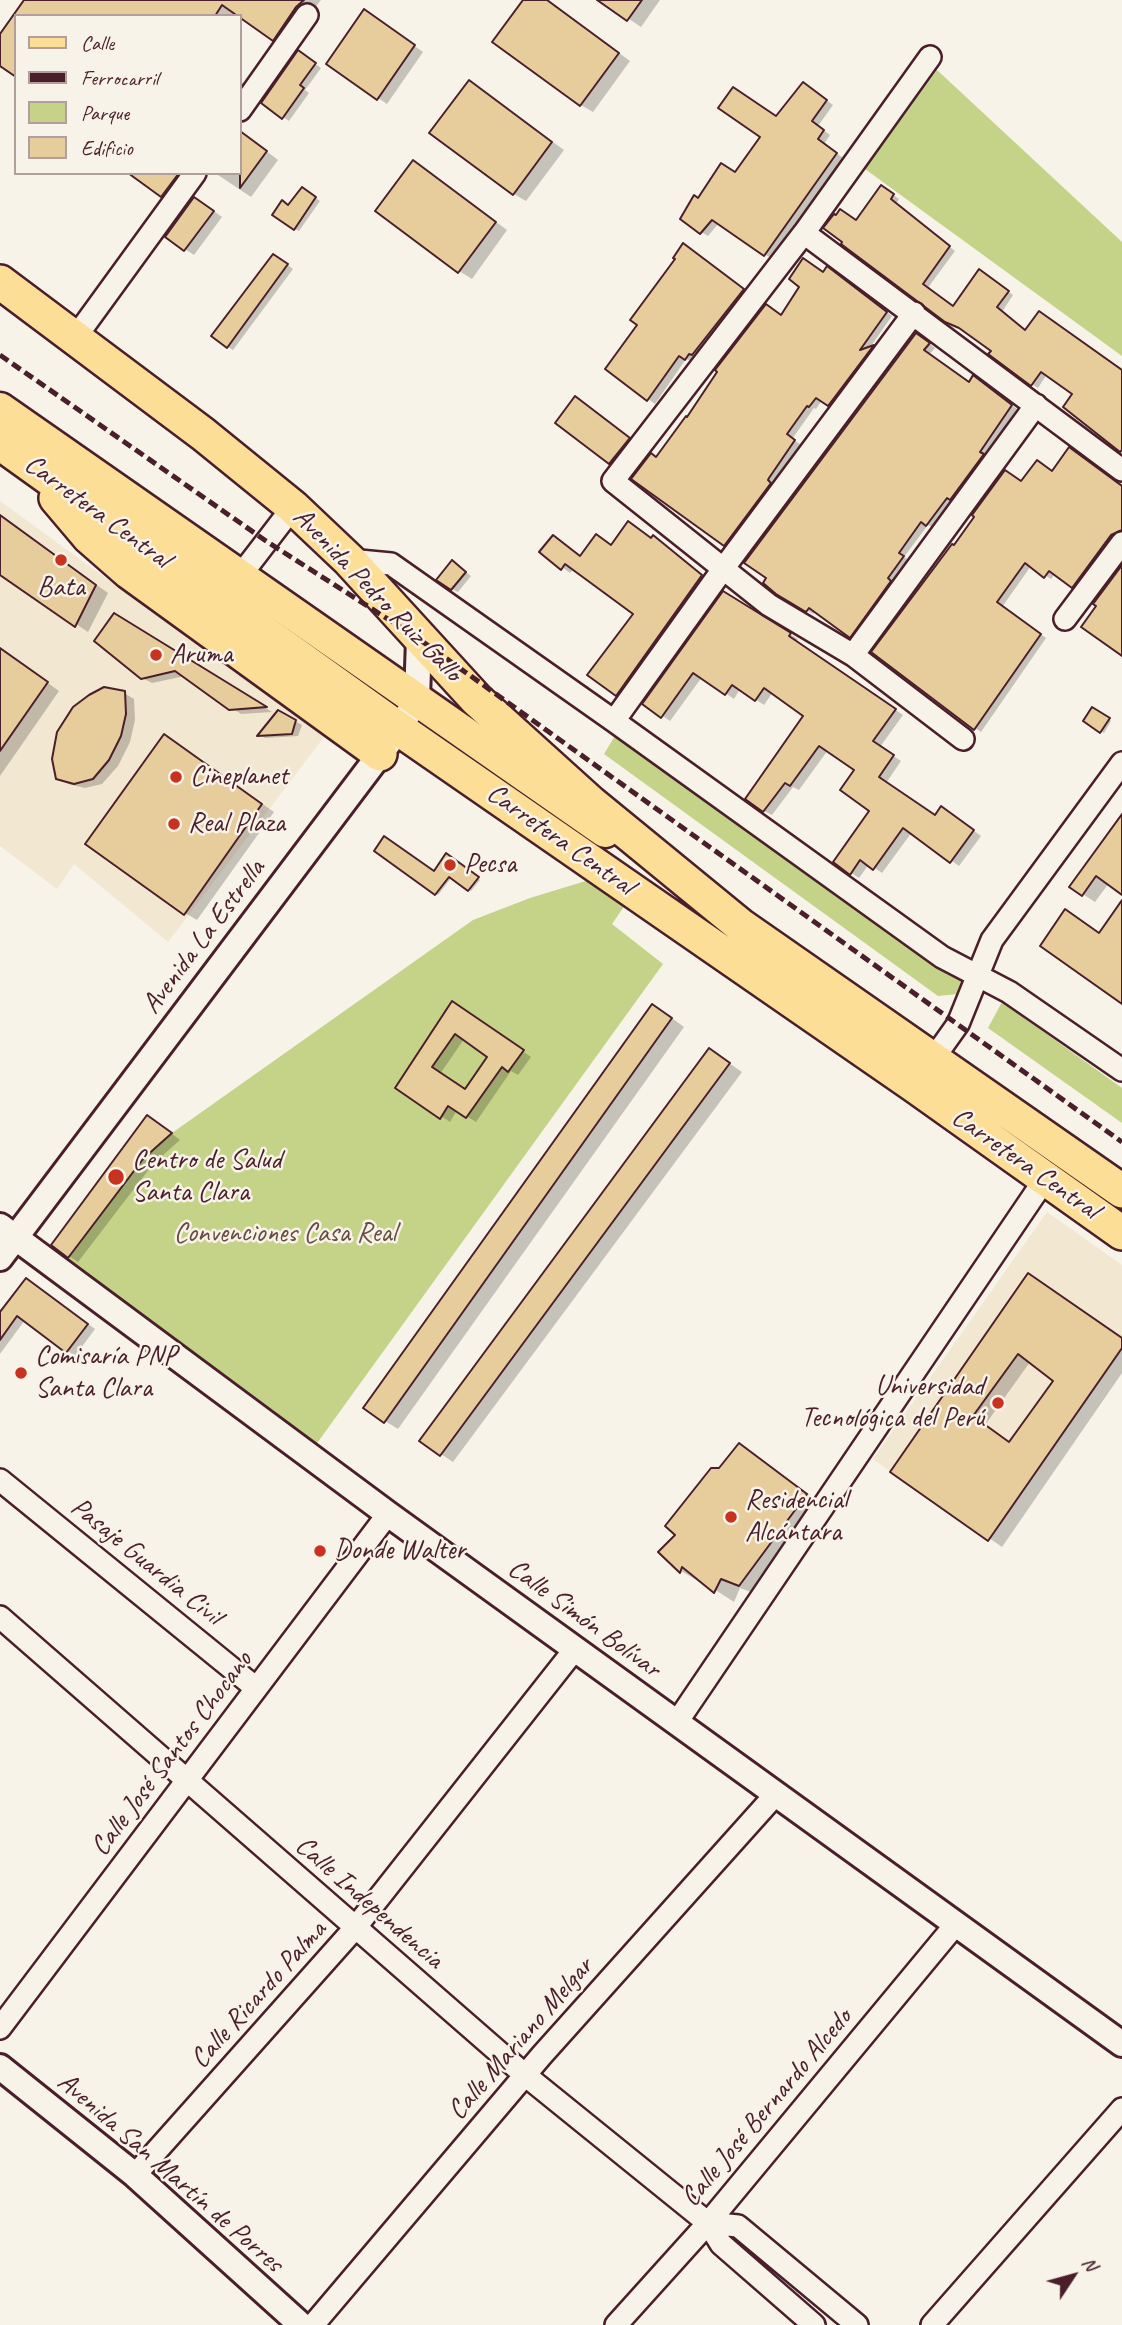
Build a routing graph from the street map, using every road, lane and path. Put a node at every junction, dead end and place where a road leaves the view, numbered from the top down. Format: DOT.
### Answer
graph roads {
  1 [pos="307,15"];
  2 [pos="930,57"];
  3 [pos="242,107"];
  4 [pos="194,175"];
  5 [pos="804,233"];
  6 [pos="0,282"];
  7 [pos="914,313"];
  8 [pos="75,338"];
  9 [pos="1036,405"];
  10 [pos="0,409"];
  11 [pos="7,448"];
  12 [pos="1122,470"];
  13 [pos="293,507"];
  14 [pos="1122,543"];
  15 [pos="349,560"];
  16 [pos="723,569"];
  17 [pos="240,576"];
  18 [pos="1065,619"];
  19 [pos="419,639"];
  20 [pos="853,655"];
  21 [pos="417,699"];
  22 [pos="614,721"];
  23 [pos="963,739"];
  24 [pos="389,742"];
  25 [pos="1122,763"];
  26 [pos="740,926"];
  27 [pos="978,977"];
  28 [pos="934,1059"];
  29 [pos="1122,1070"];
  30 [pos="915,1086"];
  31 [pos="1045,1179"];
  32 [pos="1122,1191"];
  33 [pos="8,1231"];
  34 [pos="1122,1233"];
  35 [pos="0,1258"];
  36 [pos="0,1480"];
  37 [pos="388,1514"];
  38 [pos="1,1618"];
  39 [pos="576,1649"];
  40 [pos="256,1688"];
  41 [pos="677,1722"];
  42 [pos="188,1782"];
  43 [pos="776,1794"];
  44 [pos="956,1924"];
  45 [pos="355,1928"];
  46 [pos="0,2028"];
  47 [pos="1122,2044"];
  48 [pos="0,2067"];
  49 [pos="525,2075"];
  50 [pos="1122,2109"];
  51 [pos="135,2175"];
  52 [pos="708,2223"];
  53 [pos="301,2325"];
  54 [pos="313,2325"];
  55 [pos="616,2325"];
  56 [pos="814,2325"];
  57 [pos="857,2325"];
  58 [pos="932,2325"];
  1 -- 3 [label="street"];
  2 -- 5 [label="street"];
  4 -- 8 [label="street"];
  5 -- 7 [label="street"];
  5 -- 16 [label="street"];
  6 -- 8 [label="highway, Avenida Pedro Ruiz Gallo"];
  7 -- 9 [label="street"];
  7 -- 16 [label="street"];
  8 -- 13 [label="highway, Avenida Pedro Ruiz Gallo"];
  9 -- 12 [label="street"];
  9 -- 20 [label="street"];
  10 -- 17 [label="main road, Carretera Central"];
  11 -- 24 [label="highway, Carretera Central"];
  13 -- 15 [label="highway, Avenida Pedro Ruiz Gallo"];
  13 -- 17 [label="street"];
  14 -- 18 [label="street"];
  15 -- 19 [label="highway, Avenida Pedro Ruiz Gallo"];
  15 -- 22 [label="street"];
  16 -- 20 [label="street"];
  16 -- 22 [label="street"];
  17 -- 21 [label="main road, Carretera Central"];
  19 -- 21 [label="street, Avenida La Estrella"];
  19 -- 26 [label="highway, Avenida Pedro Ruiz Gallo"];
  20 -- 23 [label="street"];
  21 -- 24 [label="street, Avenida La Estrella"];
  21 -- 26 [label="main road, Carretera Central"];
  22 -- 27 [label="street"];
  24 -- 30 [label="highway, Carretera Central"];
  24 -- 33 [label="street, Avenida La Estrella"];
  25 -- 27 [label="street"];
  26 -- 28 [label="highway, Carretera Central"];
  27 -- 28 [label="street"];
  27 -- 29 [label="street"];
  28 -- 30 [label="street"];
  28 -- 32 [label="highway, Carretera Central"];
  30 -- 31 [label="highway, Carretera Central"];
  31 -- 34 [label="highway, Carretera Central"];
  31 -- 41 [label="street"];
  33 -- 35 [label="street, Avenida La Estrella"];
  33 -- 37 [label="street, Calle Simón Bolívar"];
  36 -- 40 [label="street, Pasaje Guardia Civil"];
  37 -- 39 [label="street, Calle Simón Bolívar"];
  37 -- 40 [label="street, Calle José Santos Chocano"];
  38 -- 42 [label="street, Calle Independencia"];
  39 -- 41 [label="street, Calle Simón Bolívar"];
  39 -- 45 [label="street, Calle Ricardo Palma"];
  40 -- 42 [label="street, Calle José Santos Chocano"];
  41 -- 43 [label="street, Calle Simón Bolívar"];
  42 -- 45 [label="street, Calle Independencia"];
  42 -- 46 [label="street, Calle José Santos Chocano"];
  43 -- 44 [label="street, Calle Simón Bolívar"];
  43 -- 49 [label="street, Calle Mariano Melgar"];
  44 -- 47 [label="street, Calle Simón Bolívar"];
  44 -- 52 [label="street, Calle José Bernardo Alcedo"];
  45 -- 49 [label="street, Calle Independencia"];
  45 -- 51 [label="street, Calle Ricardo Palma"];
  48 -- 51 [label="street, Avenida San Martín de Porres"];
  49 -- 52 [label="street, Calle Independencia"];
  49 -- 54 [label="street, Calle Mariano Melgar"];
  50 -- 58 [label="street"];
  51 -- 53 [label="street, Avenida San Martín de Porres"];
  52 -- 55 [label="street, Calle José Bernardo Alcedo"];
  52 -- 56 [label="street, Calle Independencia"];
  52 -- 57 [label="street, Calle Independencia"];
}
